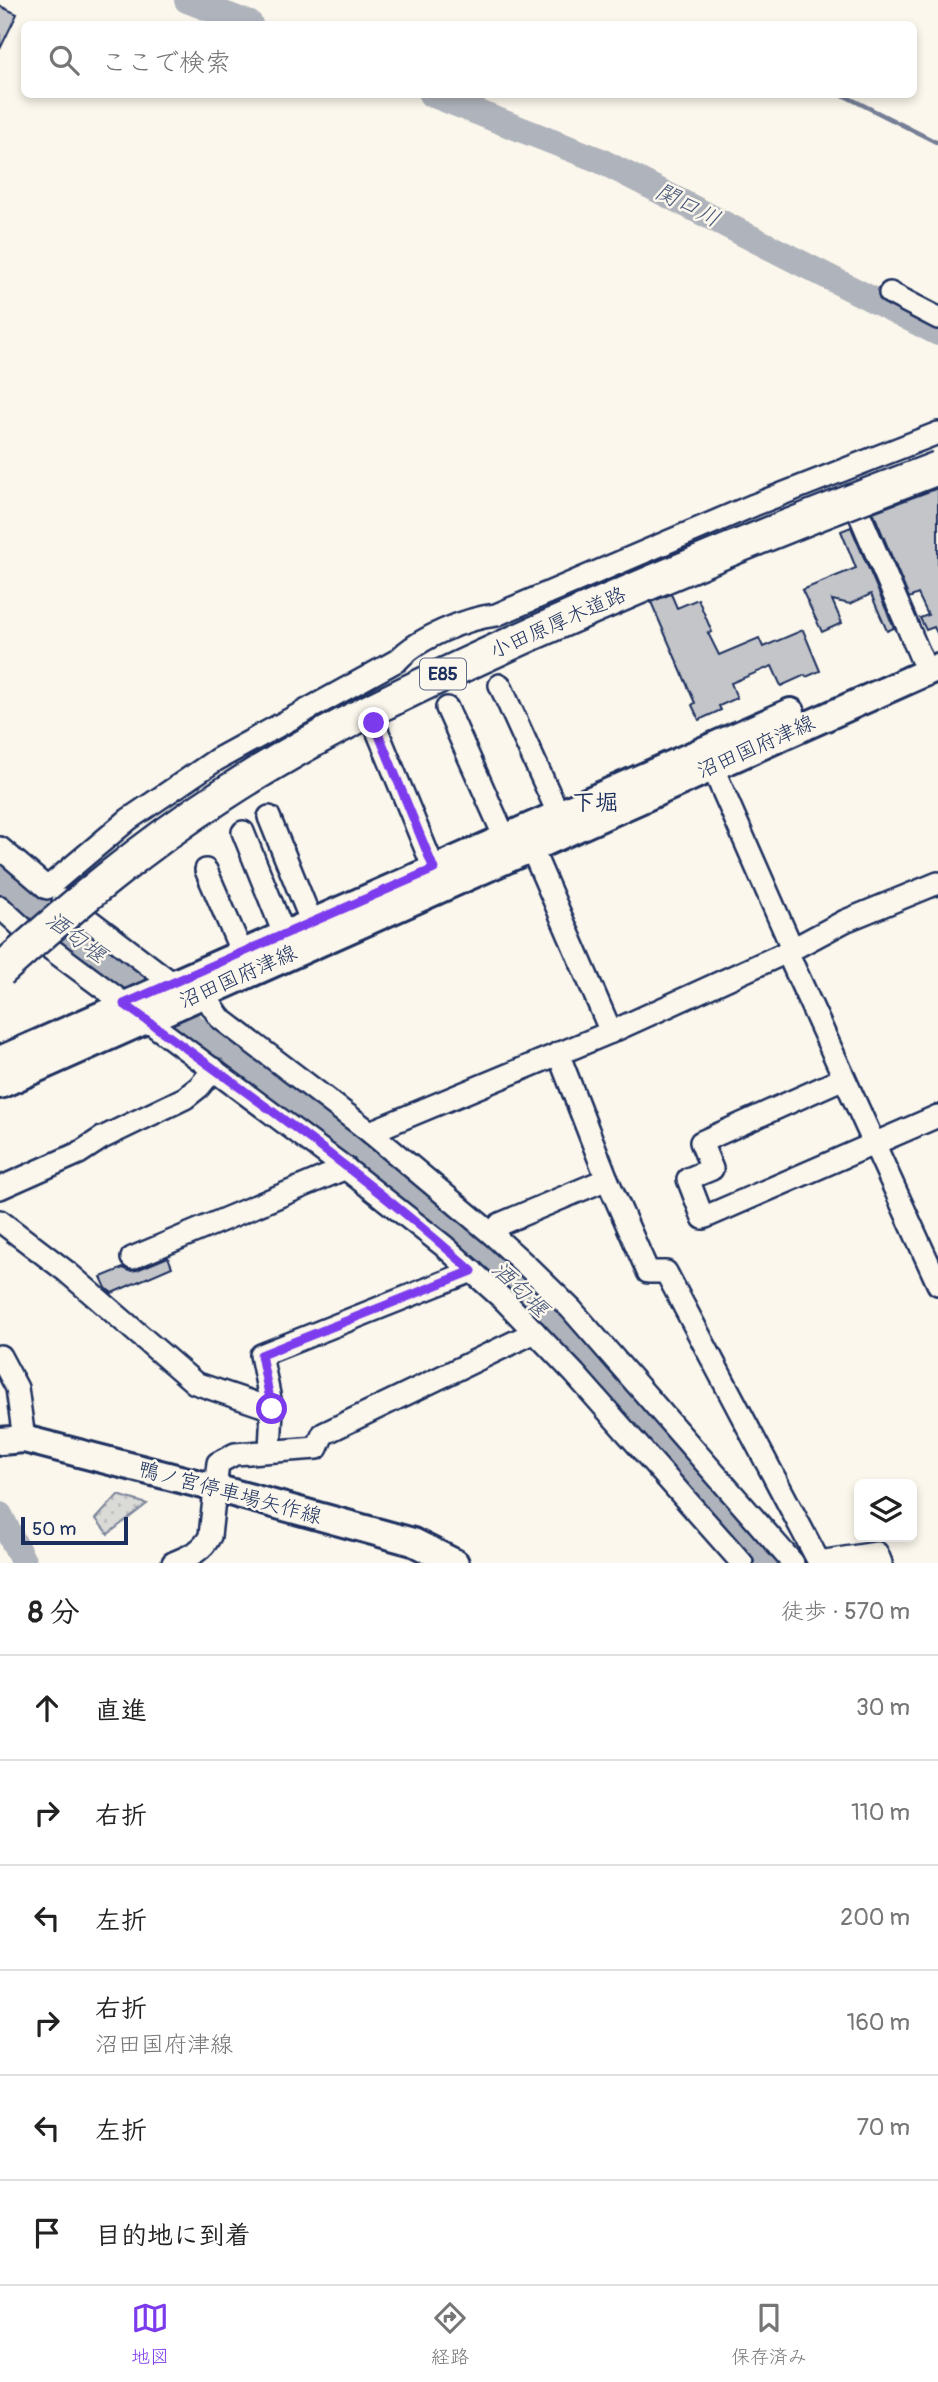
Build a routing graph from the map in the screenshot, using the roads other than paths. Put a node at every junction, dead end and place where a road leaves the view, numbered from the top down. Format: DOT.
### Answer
graph roads {
  1 [pos="890,293"];
  2 [pos="938,318"];
  3 [pos="938,433"];
  4 [pos="938,448"];
  5 [pos="938,468"];
  6 [pos="859,513"];
  7 [pos="934,665"];
  8 [pos="500,685"];
  9 [pos="447,708"];
  10 [pos="374,723"];
  11 [pos="712,766"];
  12 [pos="558,813"];
  13 [pos="269,817"];
  14 [pos="243,832"];
  15 [pos="505,838"];
  16 [pos="531,847"];
  17 [pos="0,848"];
  18 [pos="434,869"];
  19 [pos="206,870"];
  20 [pos="938,883"];
  21 [pos="47,888"];
  22 [pos="0,907"];
  23 [pos="312,923"];
  24 [pos="284,934"];
  25 [pos="0,947"];
  26 [pos="790,950"];
  27 [pos="242,953"];
  28 [pos="0,971"];
  29 [pos="167,986"];
  30 [pos="203,993"];
  31 [pos="139,1010"];
  32 [pos="611,1032"];
  33 [pos="558,1053"];
  34 [pos="0,1060"];
  35 [pos="214,1069"];
  36 [pos="844,1078"];
  37 [pos="0,1085"];
  38 [pos="938,1115"];
  39 [pos="370,1132"];
  40 [pos="873,1143"];
  41 [pos="346,1168"];
  42 [pos="607,1179"];
  43 [pos="0,1188"];
  44 [pos="0,1221"];
  45 [pos="493,1235"];
  46 [pos="132,1258"];
  47 [pos="932,1260"];
  48 [pos="472,1271"];
  49 [pos="938,1284"];
  50 [pos="536,1332"];
  51 [pos="0,1356"];
  52 [pos="272,1409"];
  53 [pos="12,1440"];
  54 [pos="270,1450"];
  55 [pos="215,1488"];
  56 [pos="173,1563"];
  57 [pos="455,1563"];
  58 [pos="742,1563"];
  59 [pos="793,1563"];
  60 [pos="817,1563"];
  61 [pos="881,1563"];
  1 -- 2 [label="street"];
  3 -- 21 [label="street"];
  4 -- 25 [label="highway, 小田原厚木道路 / E85"];
  5 -- 28 [label="highway, 小田原厚木道路 / E85, bridge"];
  6 -- 7 [label="street"];
  7 -- 11 [label="main road, 沼田国府津線"];
  7 -- 12 [label="main road, 沼田国府津線"];
  8 -- 12 [label="street"];
  9 -- 15 [label="street"];
  10 -- 18 [label="street"];
  11 -- 16 [label="main road, 沼田国府津線"];
  11 -- 26 [label="street"];
  12 -- 15 [label="main road, 沼田国府津線"];
  13 -- 23 [label="street"];
  14 -- 24 [label="street"];
  15 -- 18 [label="main road, 沼田国府津線"];
  16 -- 30 [label="main road, 沼田国府津線"];
  16 -- 32 [label="street"];
  17 -- 21 [label="street"];
  18 -- 23 [label="main road, 沼田国府津線"];
  19 -- 27 [label="street"];
  20 -- 26 [label="street"];
  21 -- 29 [label="street"];
  22 -- 31 [label="street"];
  23 -- 24 [label="main road, 沼田国府津線"];
  24 -- 27 [label="main road, 沼田国府津線"];
  26 -- 32 [label="street"];
  26 -- 36 [label="street"];
  27 -- 29 [label="main road, 沼田国府津線"];
  29 -- 31 [label="main road, 沼田国府津線"];
  30 -- 31 [label="main road, 沼田国府津線"];
  30 -- 39 [label="street"];
  31 -- 34 [label="main road, 沼田国府津線"];
  31 -- 35 [label="street"];
  31 -- 37 [label="main road, 沼田国府津線"];
  32 -- 33 [label="street"];
  33 -- 39 [label="street"];
  33 -- 42 [label="street"];
  35 -- 41 [label="street"];
  35 -- 43 [label="street"];
  36 -- 40 [label="street"];
  36 -- 40 [label="street"];
  38 -- 40 [label="street"];
  39 -- 45 [label="street"];
  40 -- 47 [label="street"];
  41 -- 46 [label="street"];
  41 -- 48 [label="street"];
  42 -- 45 [label="street"];
  42 -- 60 [label="street"];
  44 -- 52 [label="street"];
  45 -- 59 [label="street"];
  47 -- 49 [label="street"];
  48 -- 50 [label="street"];
  48 -- 52 [label="street"];
  50 -- 54 [label="street"];
  50 -- 58 [label="street"];
  51 -- 53 [label="street"];
  52 -- 54 [label="street"];
  53 -- 55 [label="main road, 鴨ノ宮停車場矢作線"];
  54 -- 55 [label="street"];
  55 -- 56 [label="street"];
  55 -- 57 [label="main road, 鴨ノ宮停車場矢作線"];
  60 -- 61 [label="street"];
}
